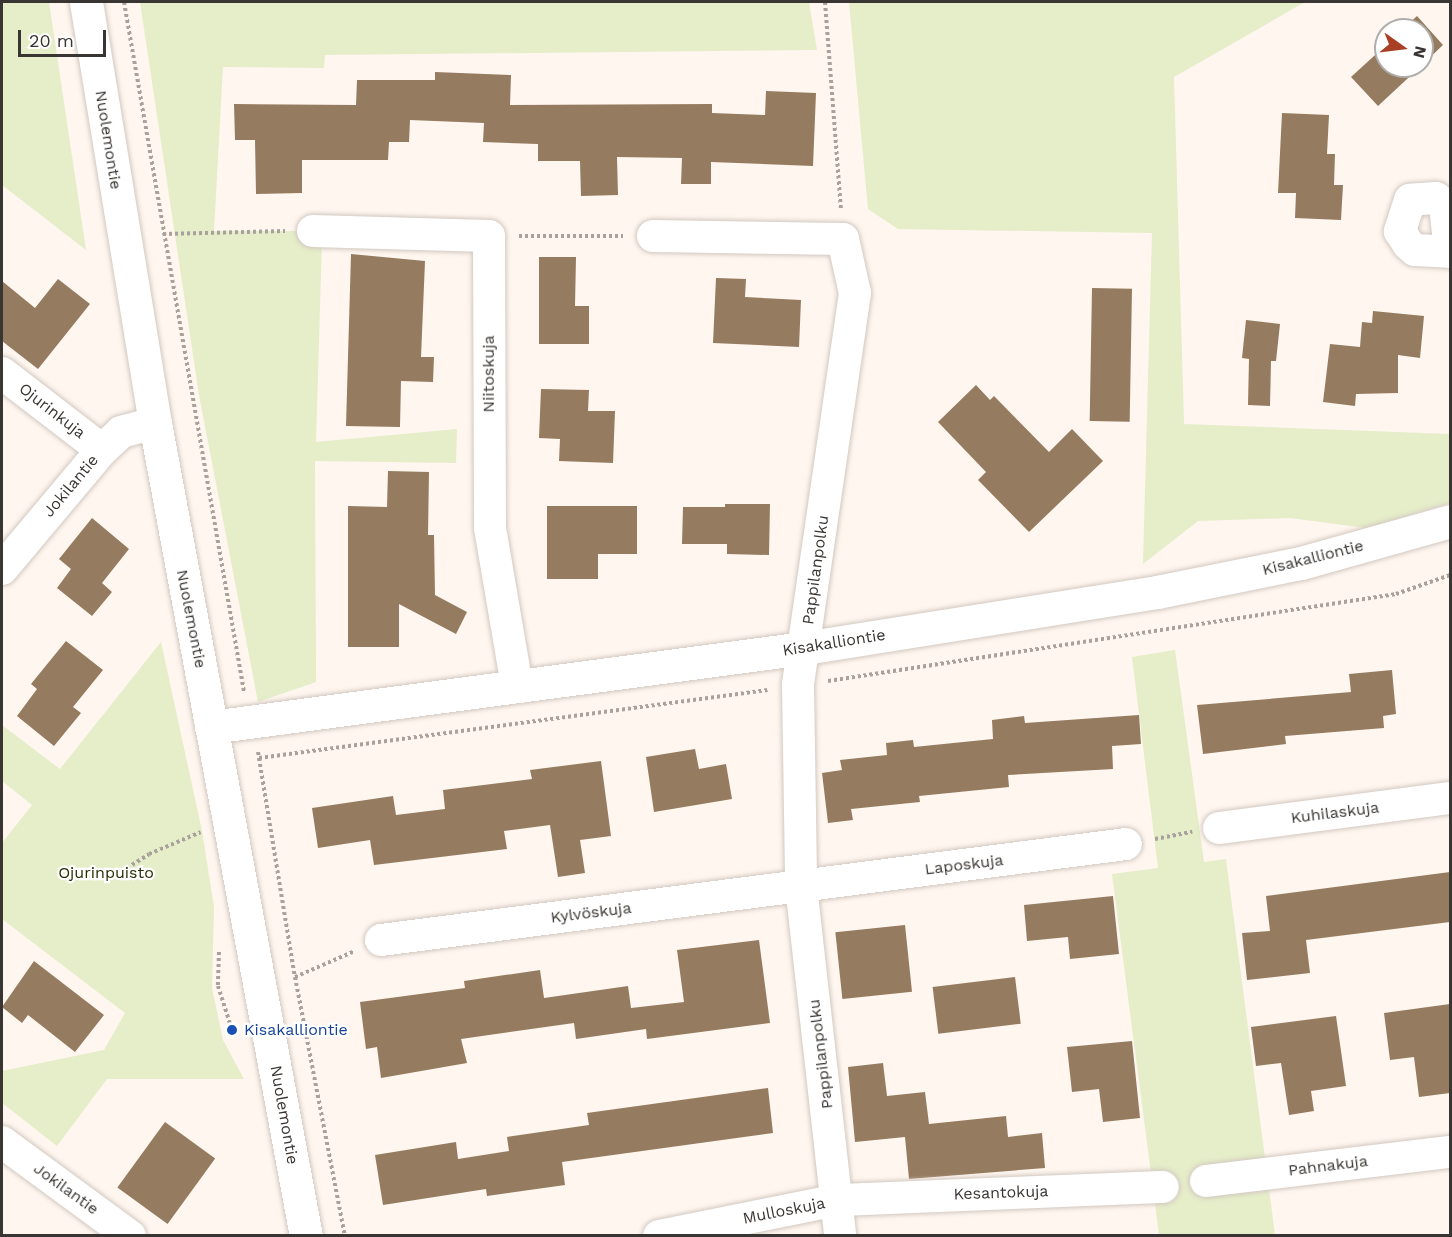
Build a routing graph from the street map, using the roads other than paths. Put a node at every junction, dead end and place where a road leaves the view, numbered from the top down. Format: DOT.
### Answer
graph roads {
  1 [pos="86,2"];
  2 [pos="313,231"];
  3 [pos="654,236"];
  4 [pos="2,373"];
  5 [pos="155,423"];
  6 [pos="102,450"];
  7 [pos="1450,521"];
  8 [pos="2,569"];
  9 [pos="804,648"];
  10 [pos="517,686"];
  11 [pos="212,728"];
  12 [pos="1450,798"];
  13 [pos="1219,828"];
  14 [pos="1126,844"];
  15 [pos="801,886"];
  16 [pos="381,940"];
  17 [pos="2,1142"];
  18 [pos="1450,1152"];
  19 [pos="1206,1181"];
  20 [pos="1163,1187"];
  21 [pos="838,1200"];
  22 [pos="130,1236"];
  23 [pos="306,1236"];
  24 [pos="659,1236"];
  25 [pos="840,1236"];
  1 -- 5 [label="street, Nuolemontie"];
  2 -- 10 [label="street, Niitoskuja"];
  3 -- 9 [label="street, Pappilanpolku"];
  4 -- 6 [label="street, Ojurinkuja"];
  5 -- 6 [label="street, Jokilantie"];
  5 -- 11 [label="street, Nuolemontie"];
  6 -- 8 [label="street, Jokilantie"];
  7 -- 9 [label="street, Kisakalliontie"];
  9 -- 10 [label="street, Kisakalliontie"];
  9 -- 15 [label="street, Pappilanpolku"];
  10 -- 11 [label="street, Kisakalliontie"];
  11 -- 23 [label="street, Nuolemontie"];
  12 -- 13 [label="street, Kuhilaskuja"];
  14 -- 15 [label="street, Laposkuja"];
  15 -- 16 [label="street, Kylvöskuja"];
  15 -- 21 [label="street, Pappilanpolku"];
  17 -- 22 [label="street, Jokilantie"];
  18 -- 19 [label="street, Pahnakuja"];
  20 -- 21 [label="street, Kesantokuja"];
  21 -- 24 [label="street, Mulloskuja"];
  21 -- 25 [label="street, Pappilanpolku"];
}
